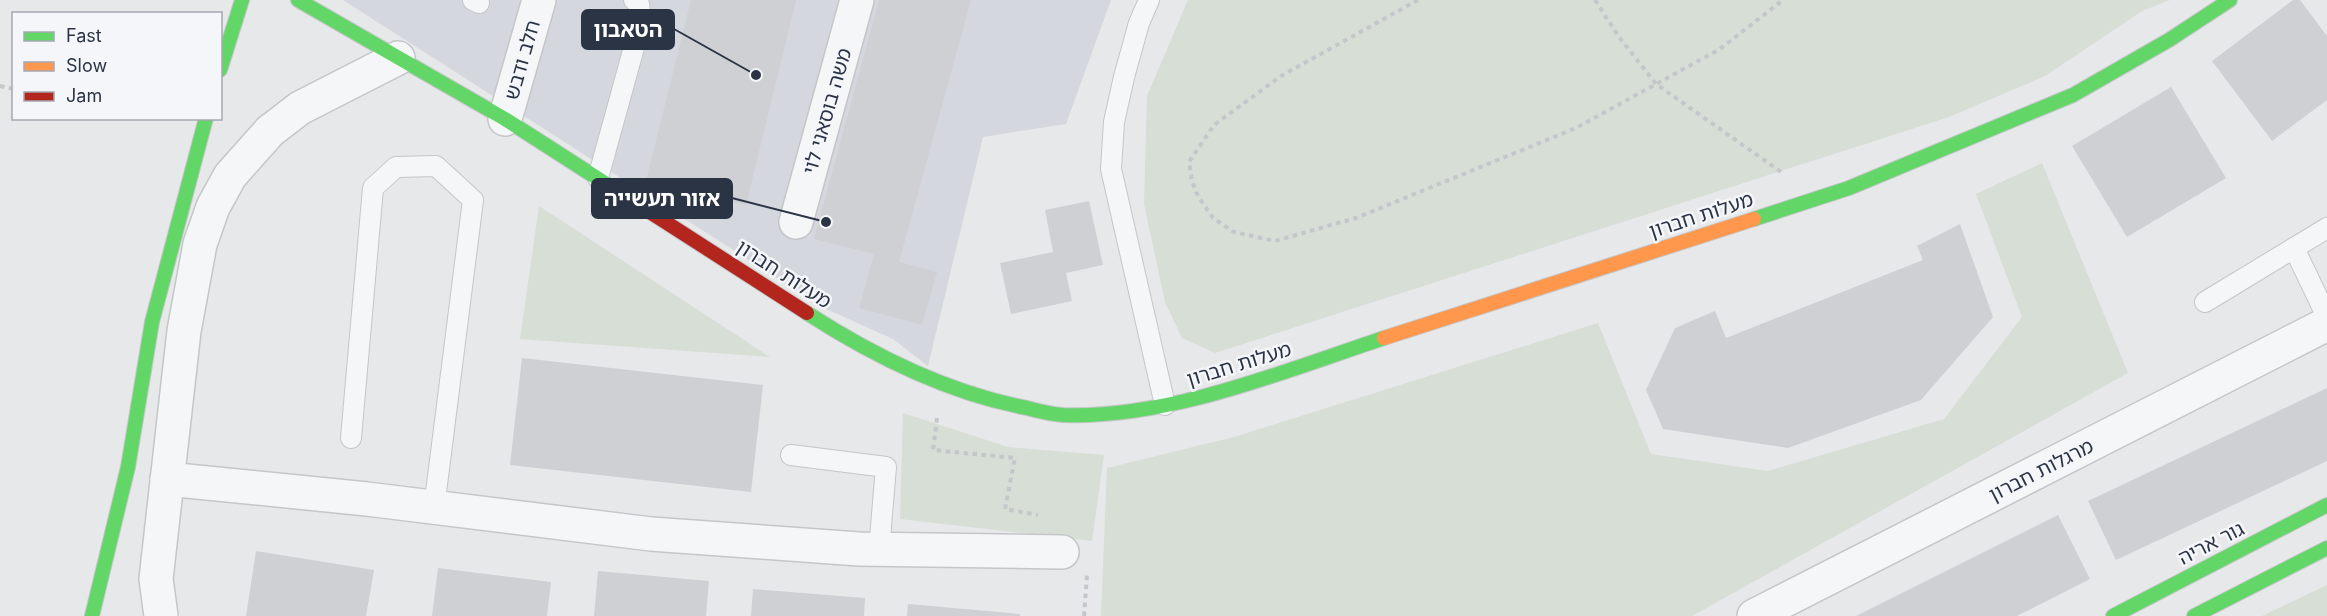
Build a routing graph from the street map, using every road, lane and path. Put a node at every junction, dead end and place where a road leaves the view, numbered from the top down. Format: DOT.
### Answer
graph roads {
  1 [pos="242,0"];
  2 [pos="298,0"];
  3 [pos="538,0"];
  4 [pos="634,0"];
  5 [pos="858,0"];
  6 [pos="1149,0"];
  7 [pos="1418,0"];
  8 [pos="1595,0"];
  9 [pos="1783,0"];
  10 [pos="2230,0"];
  11 [pos="398,58"];
  12 [pos="222,64"];
  13 [pos="1656,84"];
  14 [pos="505,119"];
  15 [pos="205,120"];
  16 [pos="598,178"];
  17 [pos="1818,198"];
  18 [pos="796,222"];
  19 [pos="2327,228"];
  20 [pos="2294,248"];
  21 [pos="2205,302"];
  22 [pos="2327,316"];
  23 [pos="2327,324"];
  24 [pos="941,385"];
  25 [pos="1165,405"];
  26 [pos="351,438"];
  27 [pos="791,455"];
  28 [pos="167,479"];
  29 [pos="2327,505"];
  30 [pos="434,507"];
  31 [pos="1048,517"];
  32 [pos="2327,548"];
  33 [pos="879,550"];
  34 [pos="1075,561"];
  35 [pos="92,616"];
  36 [pos="161,616"];
  37 [pos="1084,616"];
  38 [pos="1754,616"];
  39 [pos="2113,616"];
  40 [pos="2194,616"];
  1 -- 12 [label="street"];
  2 -- 11 [label="street, מעלות חברון"];
  3 -- 14 [label="street, חלב ודבש"];
  4 -- 16 [label="lane"];
  5 -- 18 [label="street, משה בוסאני לוי"];
  6 -- 25 [label="lane"];
  7 -- 13 [label="path"];
  8 -- 13 [label="path"];
  9 -- 13 [label="path"];
  10 -- 17 [label="street, מעלות חברון"];
  11 -- 14 [label="street, מעלות חברון"];
  11 -- 28 [label="street"];
  13 -- 17 [label="path"];
  14 -- 16 [label="street, מעלות חברון"];
  15 -- 35 [label="street"];
  16 -- 24 [label="street, מעלות חברון"];
  17 -- 25 [label="street, מעלות חברון"];
  19 -- 20 [label="lane"];
  20 -- 21 [label="lane"];
  20 -- 22 [label="lane"];
  23 -- 38 [label="street, מרגלות חברון"];
  24 -- 25 [label="street, מעלות חברון"];
  24 -- 31 [label="path"];
  26 -- 30 [label="lane"];
  27 -- 33 [label="lane"];
  28 -- 30 [label="street"];
  28 -- 36 [label="street"];
  29 -- 39 [label="street, גור אריה"];
  30 -- 33 [label="street"];
  32 -- 40 [label="street"];
  33 -- 34 [label="street"];
  34 -- 37 [label="path"];
}
